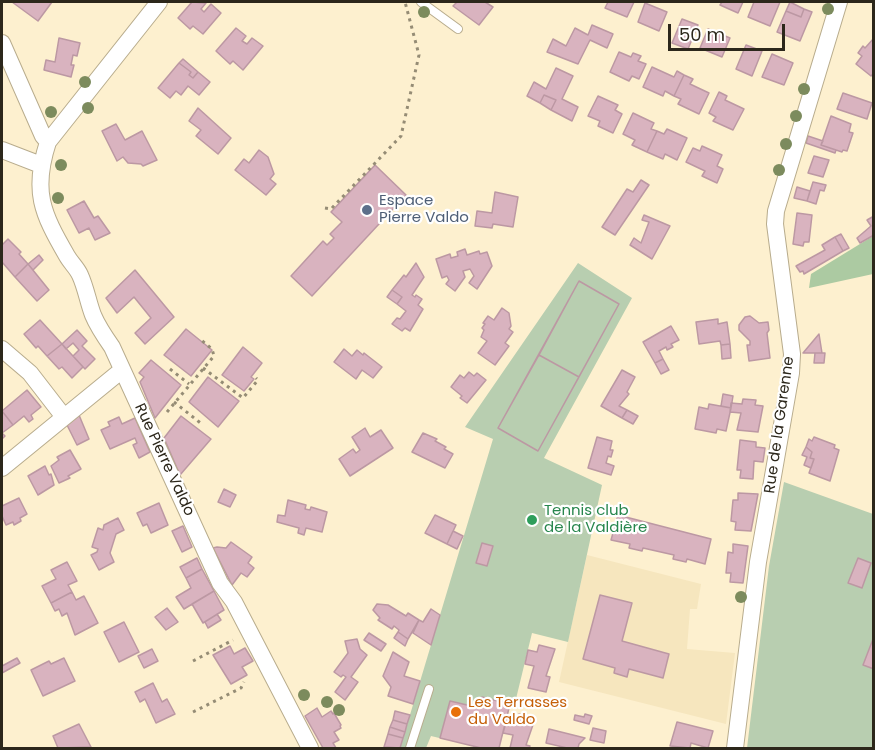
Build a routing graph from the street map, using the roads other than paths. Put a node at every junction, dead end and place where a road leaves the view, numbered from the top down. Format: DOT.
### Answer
graph roads {
  1 [pos="159,2"];
  2 [pos="421,2"];
  3 [pos="839,2"];
  4 [pos="458,29"];
  5 [pos="2,43"];
  6 [pos="48,142"];
  7 [pos="2,150"];
  8 [pos="41,165"];
  9 [pos="2,349"];
  10 [pos="122,370"];
  11 [pos="64,417"];
  12 [pos="2,468"];
  13 [pos="429,689"];
  14 [pos="310,748"];
  15 [pos="410,748"];
  16 [pos="735,748"];
  1 -- 6 [label="street"];
  2 -- 4 [label="lane"];
  3 -- 16 [label="street, Rue de la Garenne"];
  5 -- 6 [label="street"];
  6 -- 8 [label="street, Rue Pierre Valdo"];
  7 -- 8 [label="street"];
  8 -- 10 [label="street, Rue Pierre Valdo"];
  9 -- 11 [label="street"];
  10 -- 11 [label="street"];
  10 -- 14 [label="street, Rue Pierre Valdo"];
  11 -- 12 [label="street"];
  13 -- 15 [label="lane"];
}
